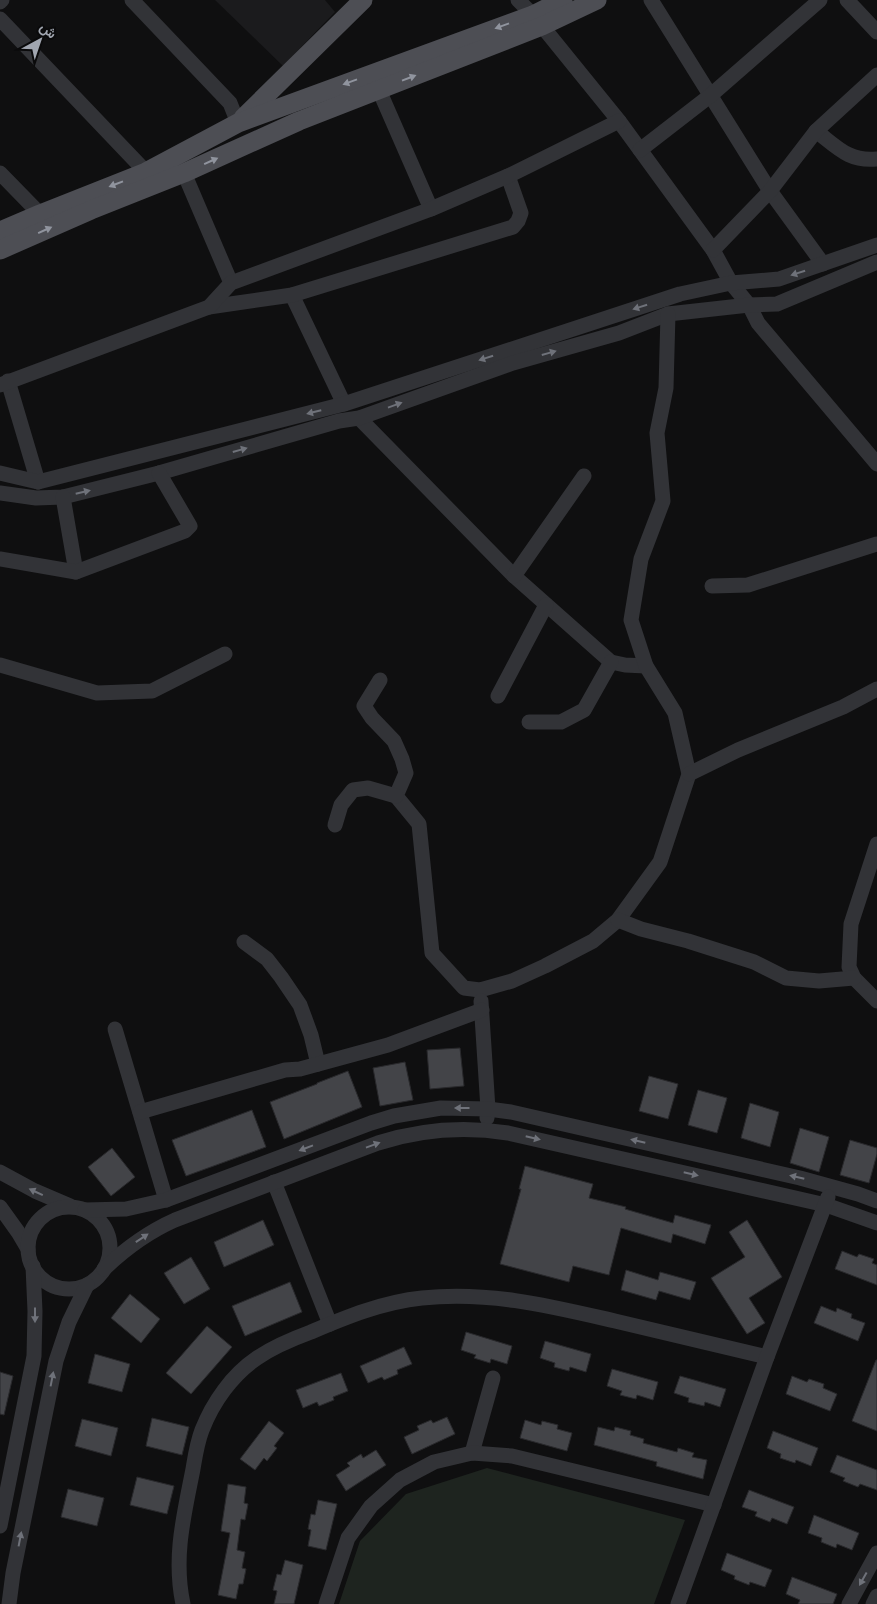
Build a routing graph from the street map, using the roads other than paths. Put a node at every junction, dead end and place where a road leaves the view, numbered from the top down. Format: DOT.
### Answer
graph roads {
  1 [pos="132,0"];
  2 [pos="363,0"];
  3 [pos="518,0"];
  4 [pos="563,0"];
  5 [pos="597,0"];
  6 [pos="651,0"];
  7 [pos="820,0"];
  8 [pos="847,0"];
  9 [pos="0,19"];
  10 [pos="537,21"];
  11 [pos="877,32"];
  12 [pos="877,75"];
  13 [pos="379,90"];
  14 [pos="711,95"];
  15 [pos="619,121"];
  16 [pos="238,123"];
  17 [pos="816,131"];
  18 [pos="640,150"];
  19 [pos="877,159"];
  20 [pos="146,172"];
  21 [pos="0,173"];
  22 [pos="184,173"];
  23 [pos="508,176"];
  24 [pos="770,191"];
  25 [pos="431,209"];
  26 [pos="40,214"];
  27 [pos="0,231"];
  28 [pos="877,245"];
  29 [pos="0,250"];
  30 [pos="713,250"];
  31 [pos="877,262"];
  32 [pos="823,264"];
  33 [pos="231,283"];
  34 [pos="731,283"];
  35 [pos="292,296"];
  36 [pos="749,305"];
  37 [pos="209,307"];
  38 [pos="668,314"];
  39 [pos="4,383"];
  40 [pos="344,404"];
  41 [pos="359,418"];
  42 [pos="877,464"];
  43 [pos="0,473"];
  44 [pos="159,474"];
  45 [pos="584,476"];
  46 [pos="38,482"];
  47 [pos="0,493"];
  48 [pos="63,497"];
  49 [pos="877,544"];
  50 [pos="0,559"];
  51 [pos="76,572"];
  52 [pos="514,576"];
  53 [pos="712,586"];
  54 [pos="546,605"];
  55 [pos="225,654"];
  56 [pos="611,662"];
  57 [pos="0,665"];
  58 [pos="646,666"];
  59 [pos="380,680"];
  60 [pos="877,689"];
  61 [pos="498,696"];
  62 [pos="529,722"];
  63 [pos="689,774"];
  64 [pos="396,796"];
  65 [pos="335,826"];
  66 [pos="877,844"];
  67 [pos="618,920"];
  68 [pos="244,942"];
  69 [pos="854,978"];
  70 [pos="480,990"];
  71 [pos="877,1001"];
  72 [pos="482,1010"];
  73 [pos="115,1029"];
  74 [pos="318,1064"];
  75 [pos="488,1109"];
  76 [pos="140,1112"];
  77 [pos="486,1129"];
  78 [pos="278,1158"];
  79 [pos="255,1167"];
  80 [pos="0,1172"];
  81 [pos="274,1182"];
  82 [pos="832,1186"];
  83 [pos="166,1200"];
  84 [pos="877,1201"];
  85 [pos="826,1205"];
  86 [pos="0,1207"];
  87 [pos="80,1208"];
  88 [pos="877,1223"];
  89 [pos="28,1249"];
  90 [pos="33,1266"];
  91 [pos="104,1269"];
  92 [pos="87,1285"];
  93 [pos="330,1324"];
  94 [pos="768,1357"];
  95 [pos="493,1378"];
  96 [pos="472,1453"];
  97 [pos="714,1505"];
  98 [pos="0,1526"];
  99 [pos="877,1553"];
  100 [pos="6,1572"];
  101 [pos="877,1596"];
  102 [pos="10,1604"];
  103 [pos="183,1604"];
  104 [pos="326,1604"];
  105 [pos="678,1604"];
  106 [pos="849,1604"];
  107 [pos="873,1604"];
  1 -- 16 [label="street"];
  2 -- 16 [label="main road"];
  3 -- 10 [label="street"];
  4 -- 10 [label="main road"];
  5 -- 10 [label="main road"];
  6 -- 14 [label="street"];
  7 -- 14 [label="street"];
  8 -- 11 [label="street"];
  9 -- 20 [label="street"];
  13 -- 10 [label="main road, one-way"];
  10 -- 15 [label="street"];
  10 -- 16 [label="main road, one-way"];
  12 -- 17 [label="street"];
  22 -- 13 [label="main road, one-way"];
  13 -- 25 [label="street"];
  14 -- 18 [label="street"];
  14 -- 24 [label="street"];
  15 -- 18 [label="street"];
  15 -- 23 [label="street"];
  16 -- 20 [label="main road"];
  17 -- 19 [label="street"];
  17 -- 24 [label="street"];
  18 -- 30 [label="street"];
  20 -- 26 [label="main road, one-way"];
  21 -- 26 [label="street"];
  29 -- 22 [label="main road, one-way"];
  22 -- 33 [label="street"];
  23 -- 25 [label="street"];
  23 -- 35 [label="street"];
  24 -- 30 [label="street"];
  24 -- 32 [label="street"];
  25 -- 33 [label="street"];
  26 -- 27 [label="main road"];
  28 -- 32 [label="street"];
  30 -- 34 [label="street"];
  31 -- 36 [label="street"];
  32 -- 34 [label="street, one-way"];
  33 -- 37 [label="street"];
  34 -- 36 [label="street"];
  34 -- 40 [label="street, one-way"];
  35 -- 37 [label="street"];
  35 -- 40 [label="street"];
  36 -- 38 [label="street"];
  36 -- 42 [label="street"];
  37 -- 39 [label="street"];
  41 -- 38 [label="street, one-way"];
  38 -- 58 [label="street"];
  39 -- 46 [label="street"];
  40 -- 46 [label="street, one-way"];
  44 -- 41 [label="street, one-way"];
  41 -- 52 [label="street"];
  43 -- 46 [label="street"];
  48 -- 44 [label="street, one-way"];
  44 -- 51 [label="street"];
  45 -- 52 [label="street"];
  47 -- 48 [label="street"];
  48 -- 51 [label="street"];
  49 -- 53 [label="street"];
  50 -- 51 [label="street"];
  52 -- 54 [label="street"];
  54 -- 56 [label="street"];
  54 -- 61 [label="street"];
  55 -- 57 [label="street"];
  56 -- 58 [label="street"];
  56 -- 62 [label="street"];
  58 -- 63 [label="street"];
  59 -- 64 [label="street"];
  60 -- 63 [label="street"];
  63 -- 67 [label="street"];
  64 -- 65 [label="street"];
  64 -- 70 [label="street"];
  66 -- 69 [label="street"];
  67 -- 69 [label="street"];
  67 -- 70 [label="street"];
  68 -- 74 [label="street"];
  69 -- 71 [label="street"];
  70 -- 72 [label="street"];
  72 -- 74 [label="street"];
  72 -- 75 [label="street"];
  73 -- 76 [label="street"];
  74 -- 76 [label="street"];
  75 -- 77 [label="street"];
  75 -- 78 [label="street, one-way"];
  82 -- 75 [label="street, one-way"];
  76 -- 83 [label="street"];
  81 -- 77 [label="street, one-way"];
  77 -- 85 [label="street, one-way"];
  78 -- 79 [label="street"];
  78 -- 81 [label="street"];
  79 -- 81 [label="street"];
  79 -- 83 [label="street"];
  87 -- 80 [label="street, one-way"];
  91 -- 81 [label="street, one-way"];
  81 -- 93 [label="street"];
  82 -- 84 [label="street"];
  82 -- 85 [label="street"];
  83 -- 87 [label="street"];
  85 -- 88 [label="street"];
  85 -- 94 [label="street"];
  86 -- 89 [label="street"];
  87 -- 89 [label="street"];
  87 -- 91 [label="street"];
  89 -- 90 [label="street"];
  90 -- 92 [label="street"];
  90 -- 98 [label="street, one-way"];
  91 -- 92 [label="street"];
  100 -- 92 [label="street, one-way"];
  93 -- 94 [label="street"];
  93 -- 103 [label="street"];
  94 -- 97 [label="street"];
  95 -- 96 [label="street"];
  96 -- 97 [label="street"];
  96 -- 104 [label="street"];
  97 -- 105 [label="street"];
  99 -- 106 [label="street, one-way"];
  100 -- 102 [label="street"];
  101 -- 107 [label="street"];
}
